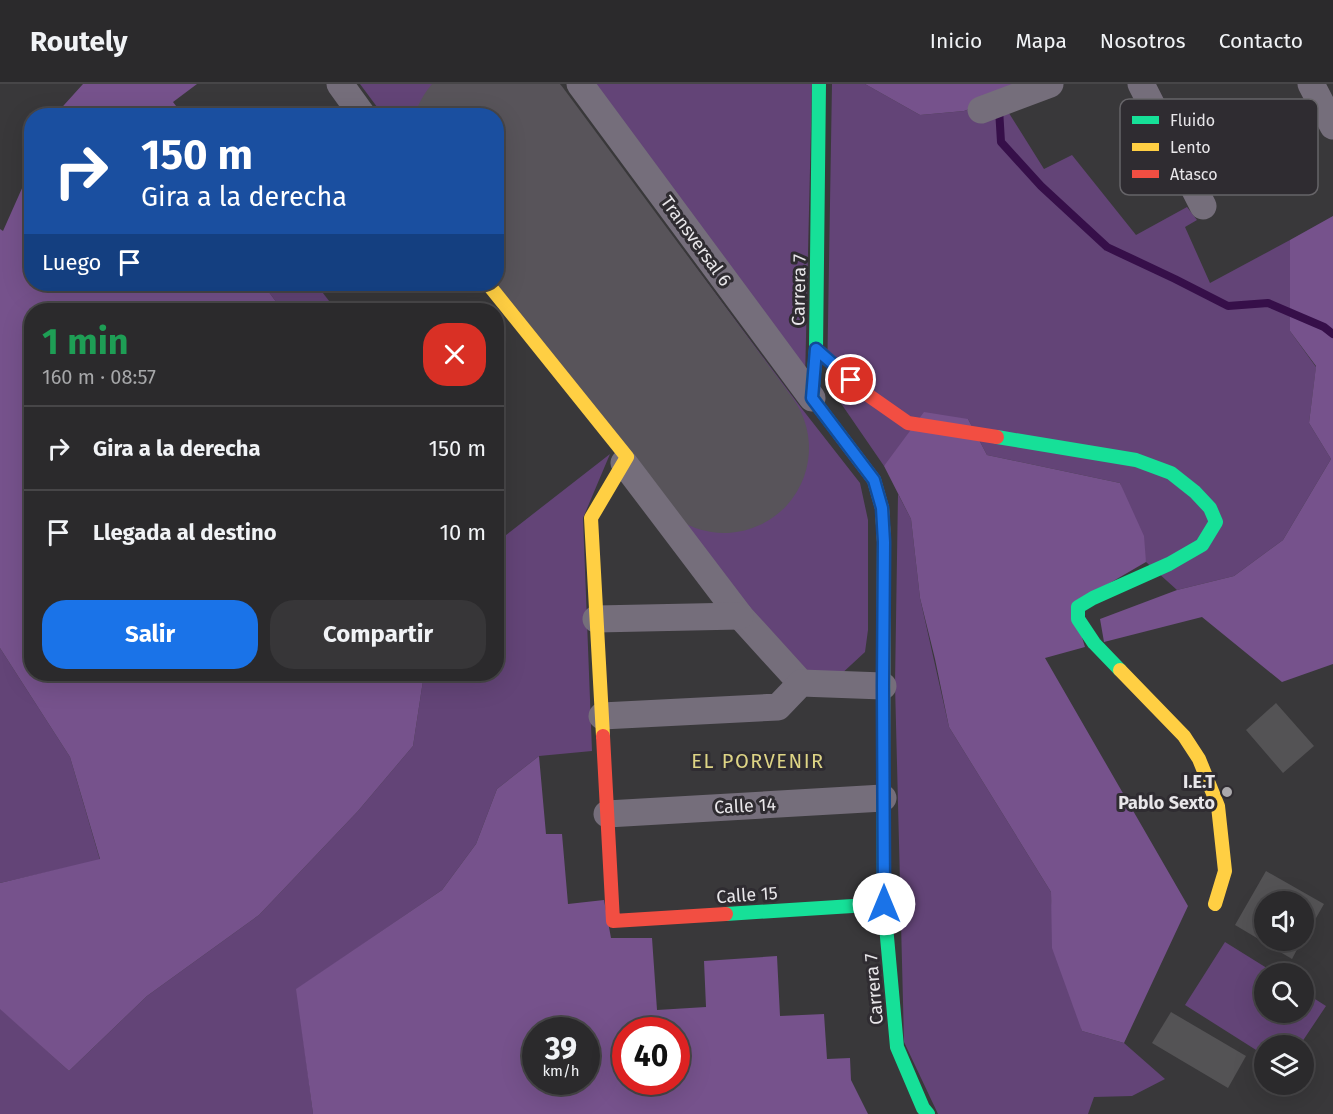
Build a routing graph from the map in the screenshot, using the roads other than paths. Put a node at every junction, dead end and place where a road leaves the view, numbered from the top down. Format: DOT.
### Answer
graph roads {
  1 [pos="340,84"];
  2 [pos="580,84"];
  3 [pos="819,84"];
  4 [pos="1050,84"];
  5 [pos="1142,84"];
  6 [pos="1311,84"];
  7 [pos="1150,99"];
  8 [pos="357,108"];
  9 [pos="981,110"];
  10 [pos="1333,126"];
  11 [pos="1198,195"];
  12 [pos="1203,206"];
  13 [pos="494,291"];
  14 [pos="503,303"];
  15 [pos="504,304"];
  16 [pos="816,349"];
  17 [pos="812,398"];
  18 [pos="624,463"];
  19 [pos="740,616"];
  20 [pos="596,619"];
  21 [pos="801,683"];
  22 [pos="883,686"];
  23 [pos="602,716"];
  24 [pos="884,798"];
  25 [pos="607,814"];
  26 [pos="884,904"];
  27 [pos="1215,904"];
  28 [pos="928,1114"];
  1 -- 8 [label="street"];
  2 -- 17 [label="street, Transversal 6"];
  3 -- 16 [label="street, Carrera 7"];
  4 -- 9 [label="street"];
  5 -- 7 [label="street"];
  6 -- 10 [label="street"];
  11 -- 12 [label="street"];
  13 -- 14 [label="street"];
  15 -- 18 [label="street"];
  16 -- 17 [label="street, Carrera 7"];
  16 -- 27 [label="street"];
  17 -- 22 [label="street, Carrera 7"];
  18 -- 19 [label="street"];
  18 -- 20 [label="street"];
  19 -- 20 [label="street"];
  19 -- 21 [label="street"];
  20 -- 23 [label="street"];
  21 -- 22 [label="street"];
  21 -- 23 [label="street"];
  22 -- 24 [label="street, Carrera 7"];
  23 -- 25 [label="street"];
  24 -- 25 [label="street, Calle 14"];
  24 -- 26 [label="street, Carrera 7"];
  25 -- 26 [label="street, Calle 15"];
  26 -- 28 [label="street, Carrera 7"];
}
